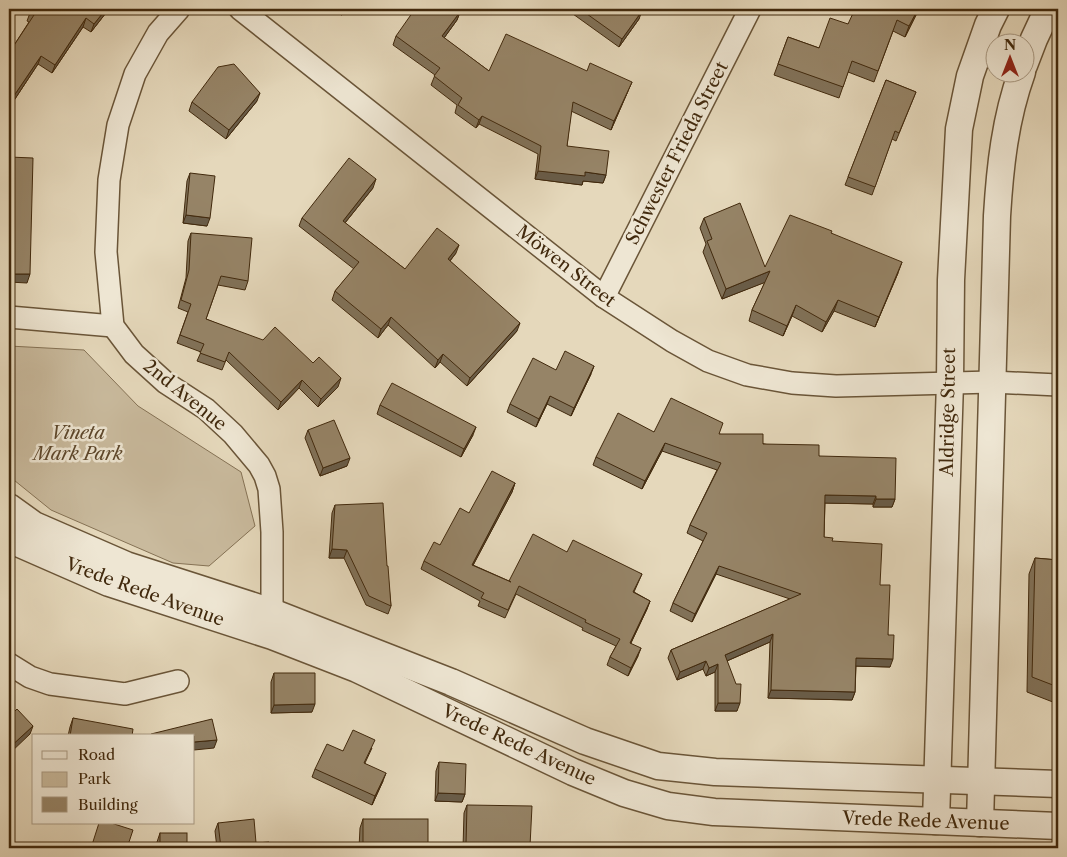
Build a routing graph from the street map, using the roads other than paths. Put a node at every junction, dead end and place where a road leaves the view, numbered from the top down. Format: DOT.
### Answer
graph roads {
  1 [pos="179,9"];
  2 [pos="240,9"];
  3 [pos="996,9"];
  4 [pos="1048,9"];
  5 [pos="746,10"];
  6 [pos="1034,38"];
  7 [pos="1019,82"];
  8 [pos="604,297"];
  9 [pos="9,317"];
  10 [pos="113,326"];
  11 [pos="950,382"];
  12 [pos="992,382"];
  13 [pos="1058,385"];
  14 [pos="9,507"];
  15 [pos="18,540"];
  16 [pos="272,612"];
  17 [pos="9,664"];
  18 [pos="178,681"];
  19 [pos="585,741"];
  20 [pos="573,772"];
  21 [pos="937,780"];
  22 [pos="981,781"];
  23 [pos="1058,784"];
  24 [pos="936,821"];
  25 [pos="980,823"];
  26 [pos="1058,826"];
  1 -- 10 [label="street"];
  2 -- 8 [label="street, Möwen Street"];
  3 -- 11 [label="street, Aldridge Street"];
  4 -- 6 [label="street"];
  5 -- 8 [label="street, Schwester Frieda Street"];
  7 -- 12 [label="street"];
  8 -- 11 [label="street, Möwen Street"];
  9 -- 10 [label="street"];
  10 -- 16 [label="street, 2nd Avenue"];
  11 -- 12 [label="street, Möwen Street"];
  11 -- 21 [label="street, Aldridge Street"];
  12 -- 13 [label="street, Möwen Street"];
  12 -- 22 [label="street"];
  14 -- 15 [label="street, Vrede Rede Avenue"];
  15 -- 16 [label="street, Vrede Rede Avenue"];
  15 -- 20 [label="street, Vrede Rede Avenue"];
  16 -- 19 [label="street, Vrede Rede Avenue"];
  17 -- 18 [label="street"];
  19 -- 20 [label="street"];
  19 -- 21 [label="street, Vrede Rede Avenue"];
  20 -- 24 [label="street, Vrede Rede Avenue"];
  21 -- 22 [label="street, Vrede Rede Avenue"];
  21 -- 24 [label="street, Aldridge Street"];
  22 -- 23 [label="street, Vrede Rede Avenue"];
  22 -- 25 [label="street"];
  24 -- 25 [label="street, Vrede Rede Avenue"];
  25 -- 26 [label="street, Vrede Rede Avenue"];
}
